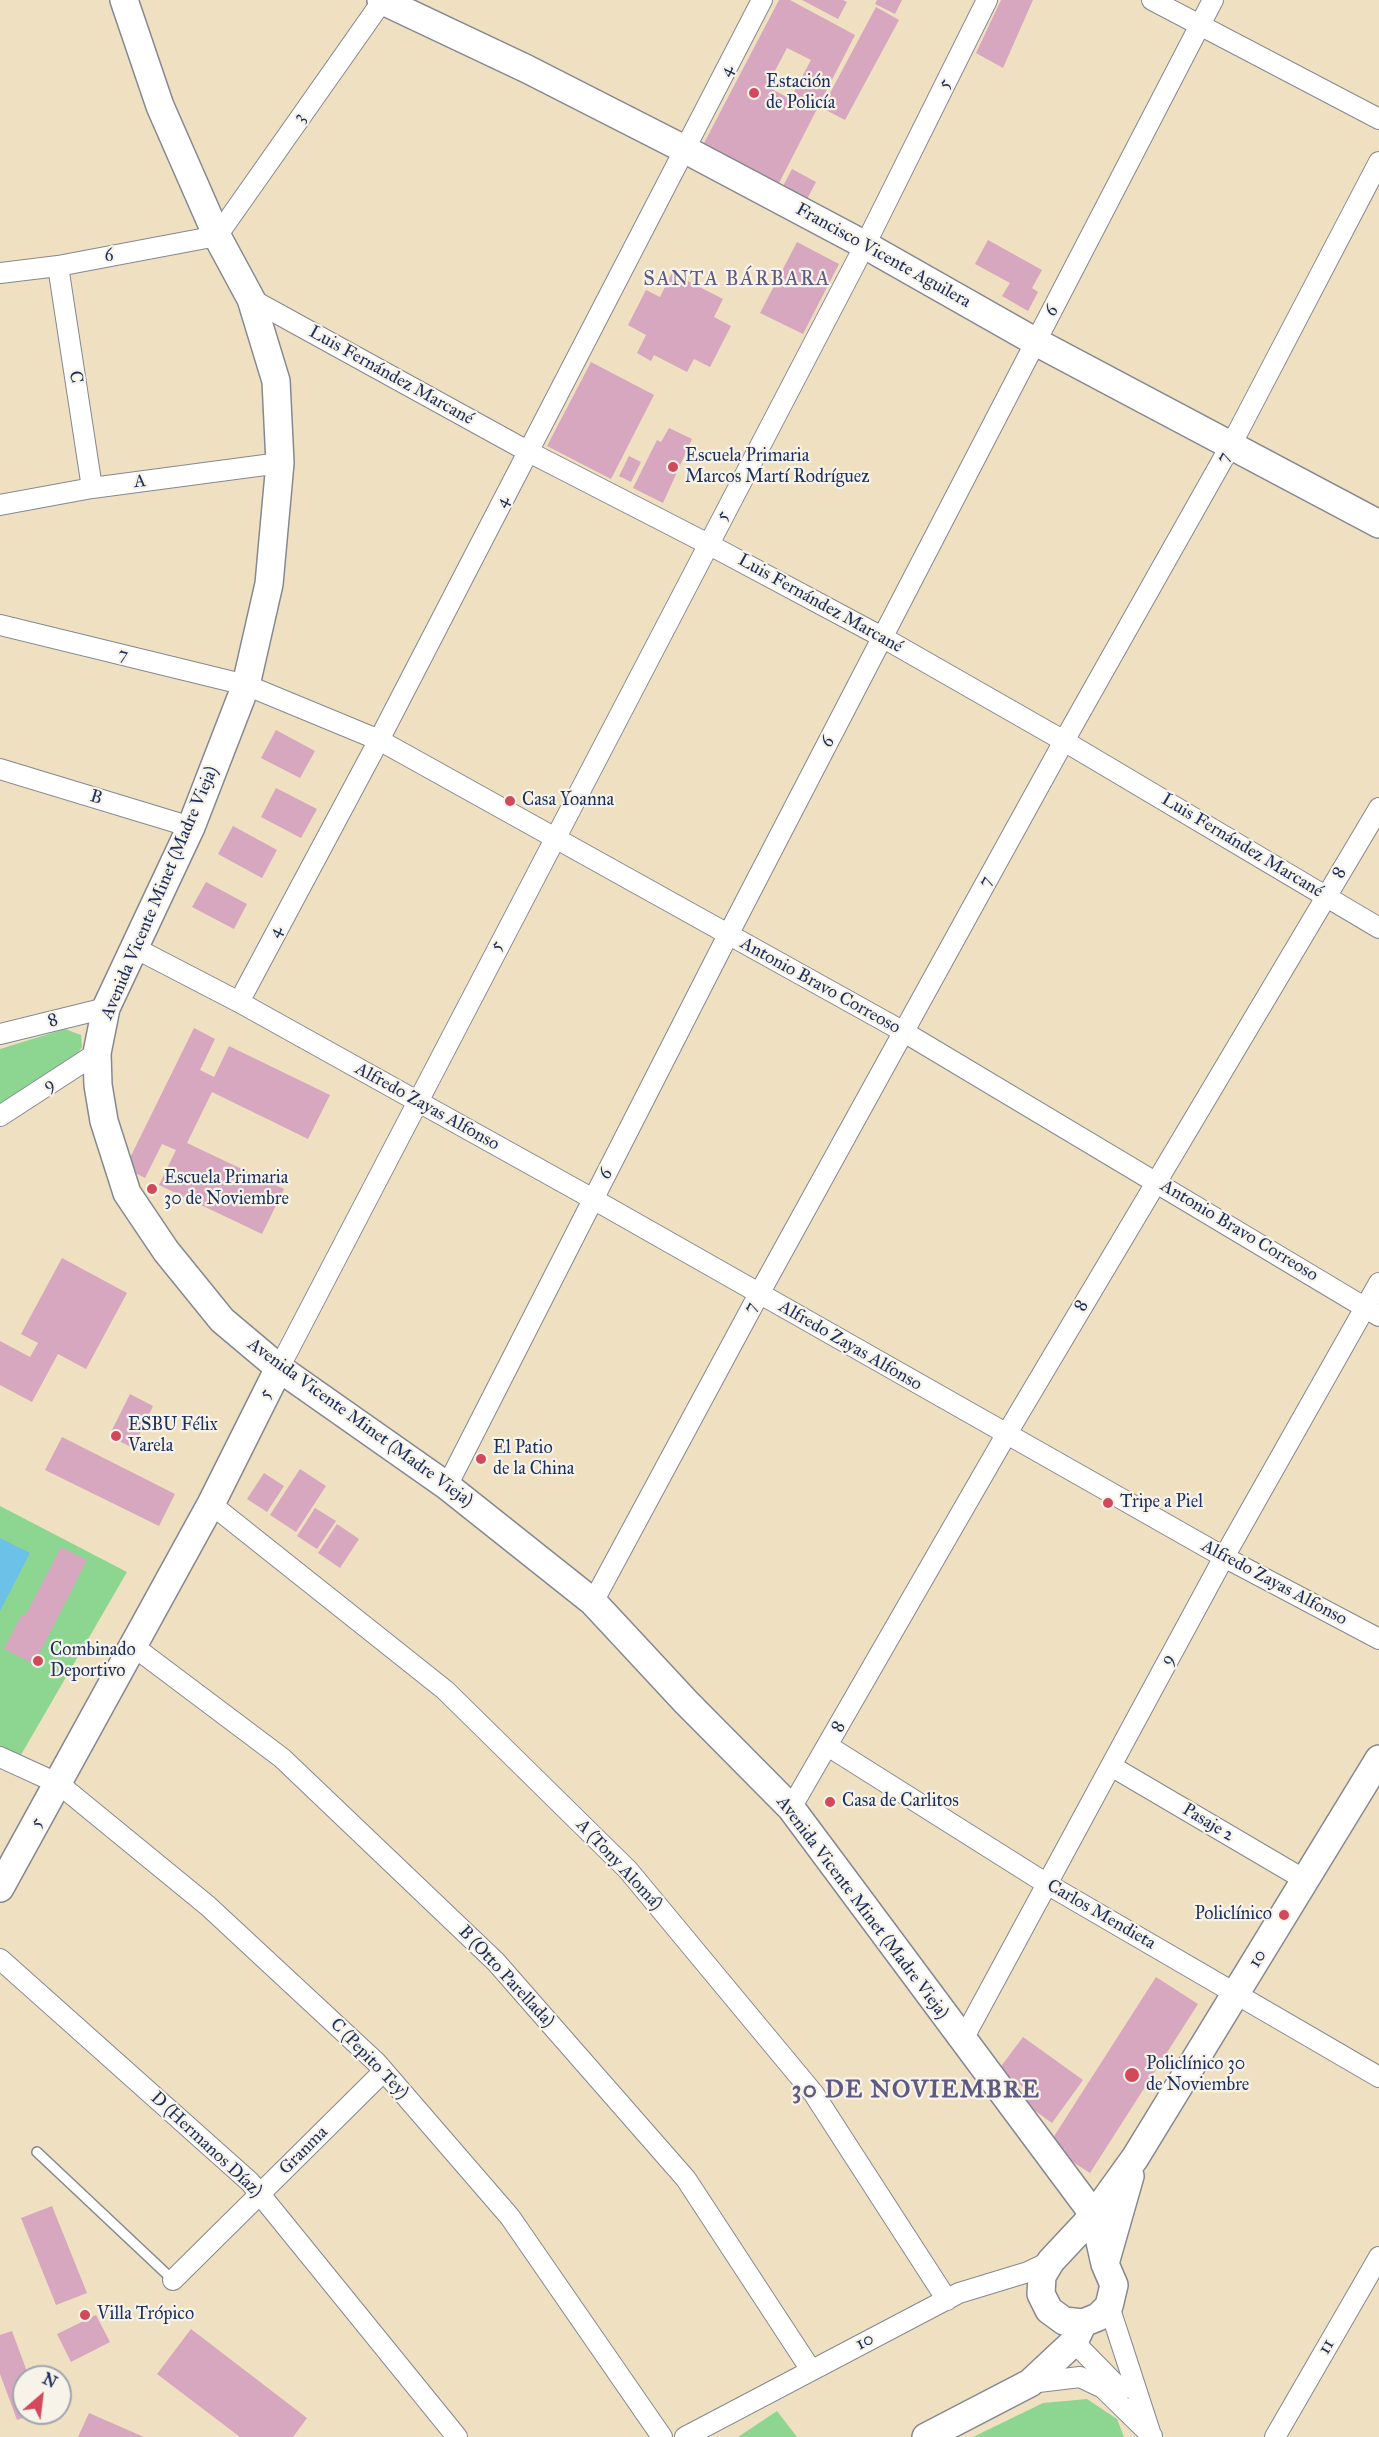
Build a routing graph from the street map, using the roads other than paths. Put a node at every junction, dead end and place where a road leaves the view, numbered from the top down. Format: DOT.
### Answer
graph roads {
  1 [pos="124,0"];
  2 [pos="382,0"];
  3 [pos="762,0"];
  4 [pos="987,0"];
  5 [pos="1152,0"];
  6 [pos="1213,0"];
  7 [pos="1200,25"];
  8 [pos="1379,119"];
  9 [pos="686,150"];
  10 [pos="1379,162"];
  11 [pos="217,236"];
  12 [pos="865,244"];
  13 [pos="58,266"];
  14 [pos="0,273"];
  15 [pos="251,299"];
  16 [pos="1036,342"];
  17 [pos="1231,445"];
  18 [pos="530,452"];
  19 [pos="280,464"];
  20 [pos="92,488"];
  21 [pos="0,505"];
  22 [pos="1379,524"];
  23 [pos="708,544"];
  24 [pos="0,625"];
  25 [pos="882,638"];
  26 [pos="246,685"];
  27 [pos="379,740"];
  28 [pos="1064,741"];
  29 [pos="0,769"];
  30 [pos="1379,808"];
  31 [pos="191,827"];
  32 [pos="555,836"];
  33 [pos="1326,896"];
  34 [pos="1379,928"];
  35 [pos="728,935"];
  36 [pos="133,947"];
  37 [pos="239,1002"];
  38 [pos="106,1008"];
  39 [pos="904,1032"];
  40 [pos="0,1034"];
  41 [pos="97,1053"];
  42 [pos="417,1101"];
  43 [pos="0,1116"];
  44 [pos="1156,1181"];
  45 [pos="593,1199"];
  46 [pos="1379,1283"];
  47 [pos="759,1294"];
  48 [pos="1372,1311"];
  49 [pos="279,1368"];
  50 [pos="1006,1435"];
  51 [pos="447,1486"];
  52 [pos="211,1504"];
  53 [pos="1224,1557"];
  54 [pos="593,1602"];
  55 [pos="1379,1639"];
  56 [pos="133,1646"];
  57 [pos="828,1746"];
  58 [pos="0,1757"];
  59 [pos="1379,1759"];
  60 [pos="1111,1766"];
  61 [pos="59,1784"];
  62 [pos="791,1808"];
  63 [pos="1305,1881"];
  64 [pos="1047,1884"];
  65 [pos="0,1888"];
  66 [pos="0,1959"];
  67 [pos="1238,1993"];
  68 [pos="962,2041"];
  69 [pos="384,2071"];
  70 [pos="1379,2077"];
  71 [pos="37,2152"];
  72 [pos="1135,2158"];
  73 [pos="260,2195"];
  74 [pos="1094,2215"];
  75 [pos="1379,2257"];
  76 [pos="1051,2261"];
  77 [pos="1105,2264"];
  78 [pos="173,2280"];
  79 [pos="946,2300"];
  80 [pos="1109,2306"];
  81 [pos="1049,2310"];
  82 [pos="1079,2333"];
  83 [pos="811,2370"];
  84 [pos="1039,2375"];
  85 [pos="1144,2413"];
  86 [pos="457,2437"];
  87 [pos="662,2437"];
  88 [pos="685,2437"];
  89 [pos="926,2437"];
  90 [pos="1152,2437"];
  91 [pos="1275,2437"];
  1 -- 11 [label="main road, Avenida Vicente Minet (Madre Vieja)"];
  2 -- 9 [label="main road, Francisco Vicente Aguilera"];
  2 -- 11 [label="street, 3"];
  3 -- 9 [label="street, 4"];
  4 -- 12 [label="street, 5"];
  5 -- 7 [label="street"];
  6 -- 7 [label="street, 6"];
  7 -- 8 [label="street"];
  7 -- 16 [label="street, 6"];
  9 -- 12 [label="main road, Francisco Vicente Aguilera"];
  9 -- 18 [label="street, 4"];
  10 -- 17 [label="street, 7"];
  11 -- 13 [label="street, 6"];
  11 -- 15 [label="main road, Avenida Vicente Minet (Madre Vieja)"];
  12 -- 16 [label="main road, Francisco Vicente Aguilera"];
  12 -- 23 [label="street, 5"];
  13 -- 14 [label="street, 6"];
  13 -- 20 [label="street, C"];
  15 -- 18 [label="street, Luis Fernández Marcané"];
  15 -- 19 [label="main road, Avenida Vicente Minet (Madre Vieja)"];
  16 -- 17 [label="main road, Francisco Vicente Aguilera"];
  16 -- 25 [label="street, 6"];
  17 -- 22 [label="main road, Francisco Vicente Aguilera"];
  17 -- 28 [label="street, 7"];
  18 -- 23 [label="street, Luis Fernández Marcané"];
  18 -- 27 [label="street, 4"];
  19 -- 20 [label="street, A"];
  19 -- 26 [label="main road, Avenida Vicente Minet (Madre Vieja)"];
  20 -- 21 [label="street, A"];
  23 -- 25 [label="street, Luis Fernández Marcané"];
  23 -- 32 [label="street, 5"];
  24 -- 26 [label="street, 7"];
  25 -- 28 [label="street, Luis Fernández Marcané"];
  25 -- 35 [label="street, 6"];
  26 -- 27 [label="street, Antonio Bravo Correoso"];
  26 -- 31 [label="main road, Avenida Vicente Minet (Madre Vieja)"];
  27 -- 32 [label="street, Antonio Bravo Correoso"];
  27 -- 37 [label="street, 4"];
  28 -- 33 [label="street, Luis Fernández Marcané"];
  28 -- 39 [label="street, 7"];
  29 -- 31 [label="street, B"];
  30 -- 33 [label="street, 8"];
  31 -- 36 [label="main road, Avenida Vicente Minet (Madre Vieja)"];
  32 -- 35 [label="street, Antonio Bravo Correoso"];
  32 -- 42 [label="street, 5"];
  33 -- 34 [label="street, Luis Fernández Marcané"];
  33 -- 44 [label="street, 8"];
  35 -- 39 [label="street, Antonio Bravo Correoso"];
  35 -- 45 [label="street, 6"];
  36 -- 37 [label="street, Alfredo Zayas Alfonso"];
  36 -- 38 [label="main road, Avenida Vicente Minet (Madre Vieja)"];
  37 -- 42 [label="street, Alfredo Zayas Alfonso"];
  38 -- 40 [label="street, 8"];
  38 -- 41 [label="main road, Avenida Vicente Minet (Madre Vieja)"];
  39 -- 44 [label="street, Antonio Bravo Correoso"];
  39 -- 47 [label="street, 7"];
  41 -- 43 [label="street, 9"];
  41 -- 49 [label="main road, Avenida Vicente Minet (Madre Vieja)"];
  42 -- 45 [label="street, Alfredo Zayas Alfonso"];
  42 -- 49 [label="street, 5"];
  44 -- 48 [label="street, Antonio Bravo Correoso"];
  44 -- 50 [label="street, 8"];
  45 -- 47 [label="street, Alfredo Zayas Alfonso"];
  45 -- 51 [label="street, 6"];
  46 -- 48 [label="street, 9"];
  47 -- 50 [label="street, Alfredo Zayas Alfonso"];
  47 -- 54 [label="street, 7"];
  48 -- 53 [label="street, 9"];
  49 -- 51 [label="main road, Avenida Vicente Minet (Madre Vieja)"];
  49 -- 52 [label="main road, 5"];
  50 -- 53 [label="street, Alfredo Zayas Alfonso"];
  50 -- 57 [label="street, 8"];
  51 -- 54 [label="main road, Avenida Vicente Minet (Madre Vieja)"];
  52 -- 56 [label="main road, 5"];
  52 -- 79 [label="street, A (Tony Alomá)"];
  53 -- 55 [label="street, Alfredo Zayas Alfonso"];
  53 -- 60 [label="street, 9"];
  54 -- 62 [label="main road, Avenida Vicente Minet (Madre Vieja)"];
  56 -- 61 [label="main road, 5"];
  56 -- 83 [label="street, B (Otto Parellada)"];
  57 -- 62 [label="street, 8"];
  57 -- 64 [label="street, Carlos Mendieta"];
  58 -- 61 [label="street, C (Pepito Tey)"];
  59 -- 63 [label="main road, 10"];
  60 -- 63 [label="street, Pasaje 2"];
  60 -- 64 [label="street, 9"];
  61 -- 65 [label="main road, 5"];
  61 -- 69 [label="street, C (Pepito Tey)"];
  62 -- 68 [label="main road, Avenida Vicente Minet (Madre Vieja)"];
  63 -- 67 [label="main road, 10"];
  64 -- 67 [label="street, Carlos Mendieta"];
  64 -- 68 [label="street, 9"];
  66 -- 73 [label="street, D (Hermanos Díaz)"];
  67 -- 70 [label="street, Carlos Mendieta"];
  67 -- 72 [label="main road, 10"];
  68 -- 74 [label="main road, Avenida Vicente Minet (Madre Vieja)"];
  69 -- 73 [label="street, Granma"];
  69 -- 87 [label="street, C (Pepito Tey)"];
  71 -- 78 [label="lane"];
  72 -- 74 [label="main road, 10"];
  72 -- 77 [label="main road, 10"];
  73 -- 78 [label="street, Granma"];
  73 -- 86 [label="street, D (Hermanos Díaz)"];
  74 -- 76 [label="main road, 10"];
  74 -- 77 [label="main road"];
  75 -- 91 [label="street, 11"];
  76 -- 77 [label="main road, 10"];
  76 -- 79 [label="street, 10"];
  76 -- 81 [label="main road, 10"];
  77 -- 80 [label="main road"];
  79 -- 83 [label="street, 10"];
  80 -- 82 [label="main road"];
  80 -- 85 [label="street"];
  81 -- 82 [label="main road"];
  81 -- 84 [label="main road, 10"];
  82 -- 84 [label="main road"];
  82 -- 85 [label="street"];
  83 -- 88 [label="street, 10"];
  84 -- 89 [label="main road"];
  84 -- 90 [label="street"];
  85 -- 90 [label="street"];
}
